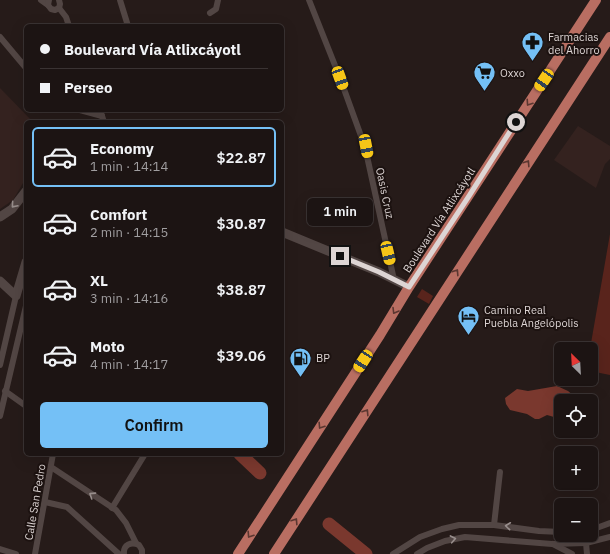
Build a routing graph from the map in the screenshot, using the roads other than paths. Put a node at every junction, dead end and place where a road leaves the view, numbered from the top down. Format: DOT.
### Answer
graph roads {
  1 [pos="40,0"];
  2 [pos="58,0"];
  3 [pos="120,0"];
  4 [pos="218,0"];
  5 [pos="309,0"];
  6 [pos="596,0"];
  7 [pos="49,2"];
  8 [pos="59,8"];
  9 [pos="210,13"];
  10 [pos="68,24"];
  11 [pos="127,24"];
  12 [pos="610,36"];
  13 [pos="0,38"];
  14 [pos="24,66"];
  15 [pos="87,112"];
  16 [pos="102,116"];
  17 [pos="24,194"];
  18 [pos="0,217"];
  19 [pos="284,233"];
  20 [pos="24,269"];
  21 [pos="394,280"];
  22 [pos="0,281"];
  23 [pos="409,287"];
  24 [pos="16,296"];
  25 [pos="24,330"];
  26 [pos="0,365"];
  27 [pos="5,391"];
  28 [pos="24,405"];
  29 [pos="0,416"];
  30 [pos="53,456"];
  31 [pos="141,456"];
  32 [pos="51,468"];
  33 [pos="500,472"];
  34 [pos="45,502"];
  35 [pos="112,508"];
  36 [pos="610,523"];
  37 [pos="494,525"];
  38 [pos="521,528"];
  39 [pos="598,528"];
  40 [pos="554,532"];
  41 [pos="610,537"];
  42 [pos="520,542"];
  43 [pos="136,543"];
  44 [pos="586,543"];
  45 [pos="552,544"];
  46 [pos="0,549"];
  47 [pos="142,552"];
  48 [pos="16,554"];
  49 [pos="36,554"];
  50 [pos="119,554"];
  51 [pos="124,554"];
  52 [pos="149,554"];
  53 [pos="238,554"];
  54 [pos="274,554"];
  55 [pos="393,554"];
  56 [pos="417,554"];
  57 [pos="572,554"];
  58 [pos="587,554"];
  1 -- 7 [label="street"];
  2 -- 8 [label="street"];
  3 -- 11 [label="street"];
  4 -- 9 [label="street"];
  5 -- 21 [label="street, Oasis Cruz"];
  6 -- 23 [label="main road, Boulevard Vía Atlixcáyotl, one-way"];
  7 -- 8 [label="street"];
  8 -- 10 [label="street"];
  54 -- 12 [label="main road, one-way"];
  13 -- 14 [label="street"];
  15 -- 16 [label="street"];
  17 -- 18 [label="street, one-way"];
  19 -- 21 [label="street"];
  20 -- 24 [label="street"];
  21 -- 23 [label="street"];
  22 -- 24 [label="street"];
  23 -- 53 [label="main road, Boulevard Vía Atlixcáyotl, one-way"];
  24 -- 26 [label="street"];
  25 -- 27 [label="street"];
  27 -- 28 [label="street"];
  27 -- 29 [label="street"];
  30 -- 32 [label="street, Calle San Pedro"];
  31 -- 35 [label="street"];
  32 -- 34 [label="street, Calle San Pedro"];
  35 -- 32 [label="street, one-way"];
  33 -- 37 [label="street"];
  34 -- 49 [label="street, Calle San Pedro"];
  34 -- 50 [label="street"];
  35 -- 43 [label="street"];
  36 -- 39 [label="street"];
  38 -- 37 [label="street, one-way"];
  37 -- 55 [label="street"];
  38 -- 40 [label="street"];
  38 -- 42 [label="street"];
  41 -- 44 [label="street"];
  42 -- 45 [label="street"];
  56 -- 42 [label="street, one-way"];
  43 -- 47 [label="street"];
  43 -- 51 [label="street"];
  44 -- 45 [label="street"];
  44 -- 58 [label="street"];
  45 -- 57 [label="street"];
  46 -- 48 [label="street"];
  47 -- 52 [label="street"];
}
